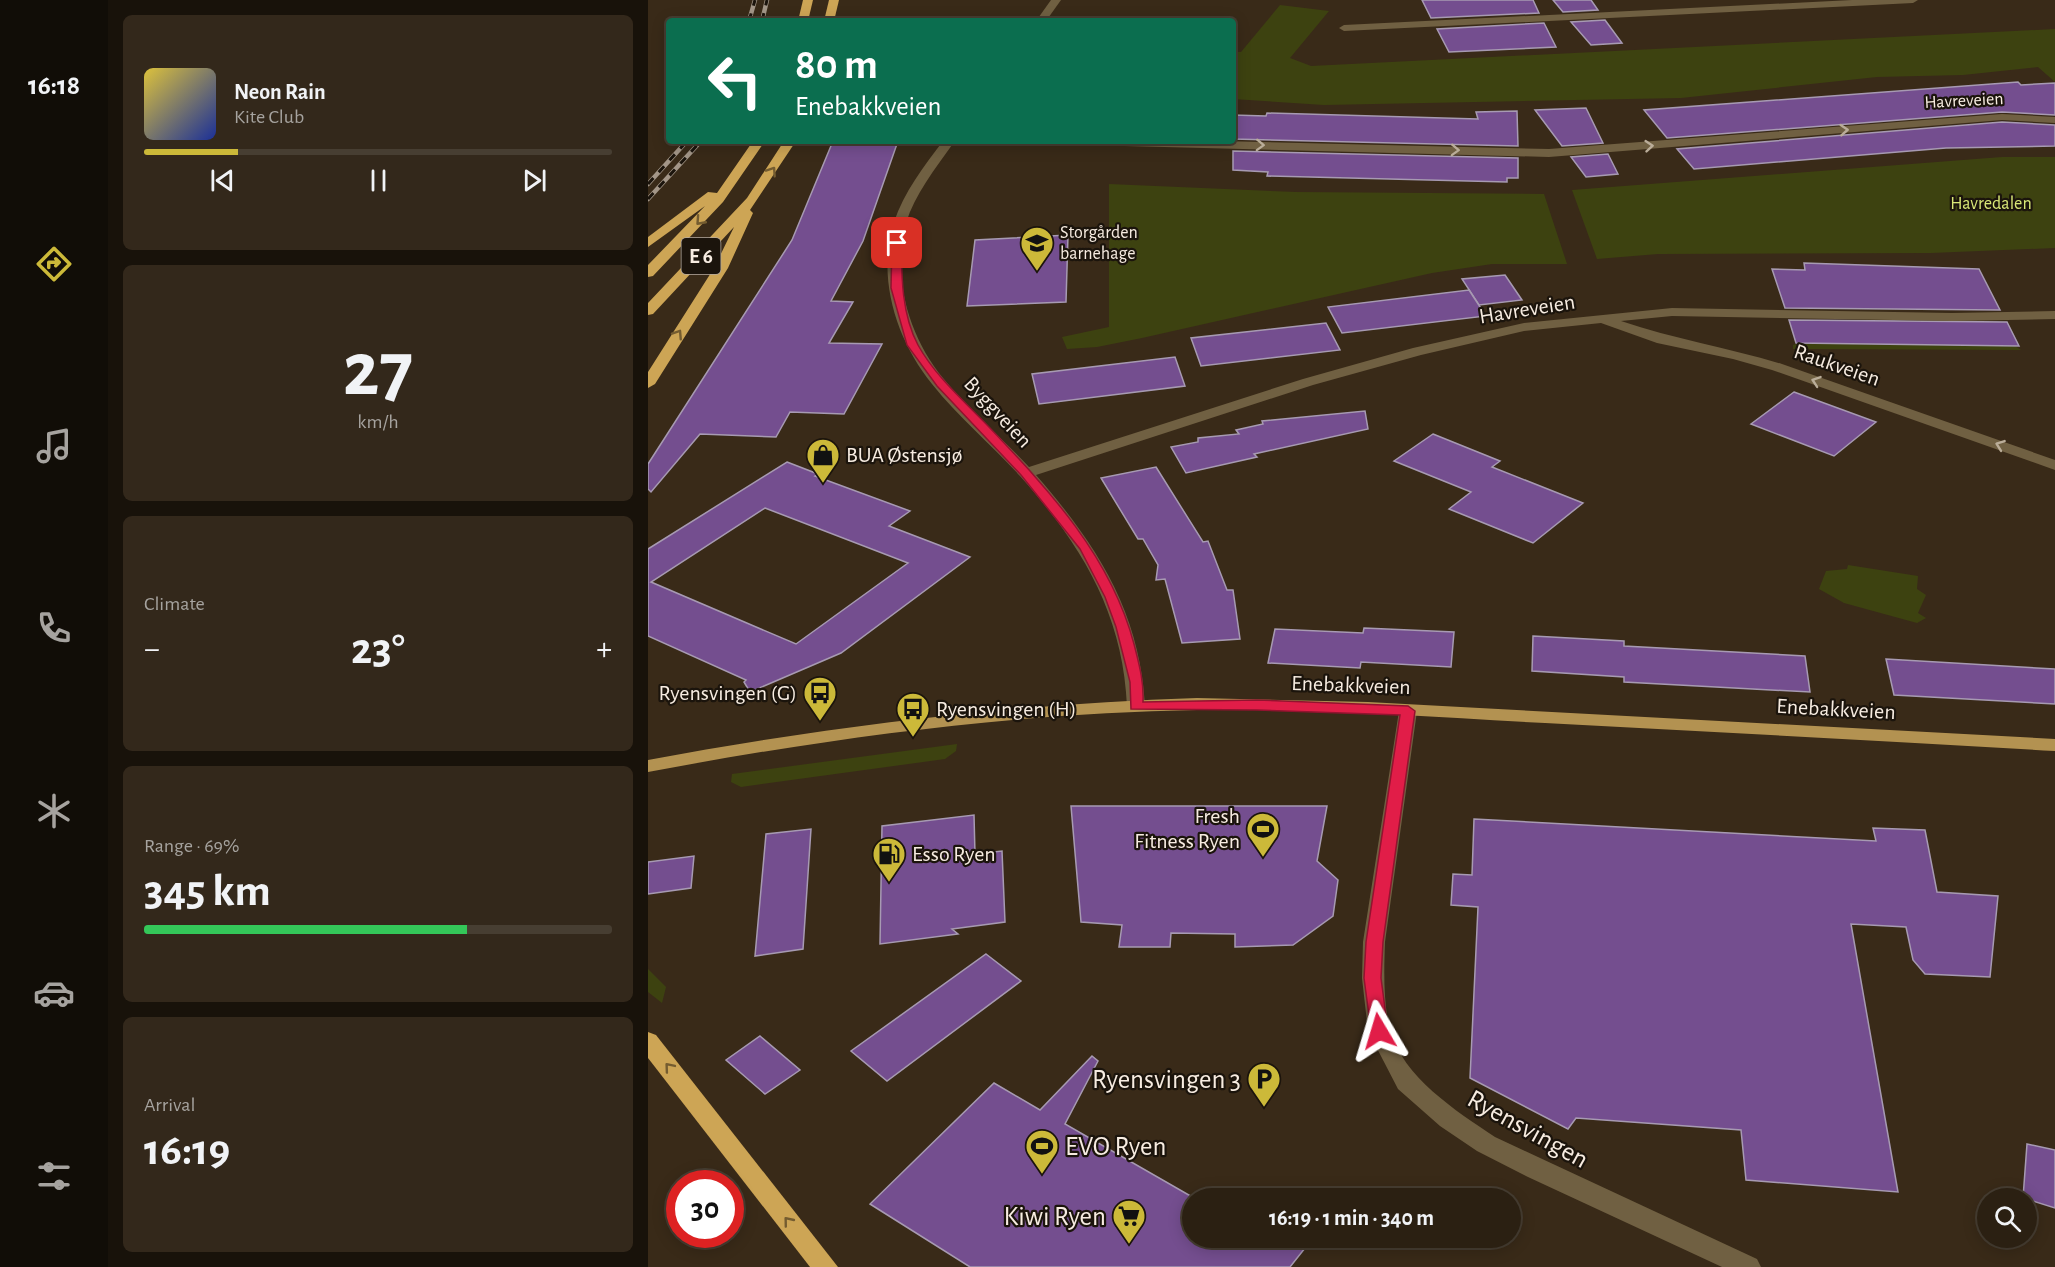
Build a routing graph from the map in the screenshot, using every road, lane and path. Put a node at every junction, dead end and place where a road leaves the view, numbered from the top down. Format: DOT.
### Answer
graph roads {
  1 [pos="808,0"];
  2 [pos="834,0"];
  3 [pos="1056,0"];
  4 [pos="1659,0"];
  5 [pos="1913,0"];
  6 [pos="1665,12"];
  7 [pos="804,18"];
  8 [pos="830,18"];
  9 [pos="1043,18"];
  10 [pos="1344,28"];
  11 [pos="2055,120"];
  12 [pos="757,144"];
  13 [pos="788,144"];
  14 [pos="947,144"];
  15 [pos="1201,144"];
  16 [pos="737,176"];
  17 [pos="752,200"];
  18 [pos="648,243"];
  19 [pos="648,273"];
  20 [pos="648,311"];
  21 [pos="2055,315"];
  22 [pos="1601,319"];
  23 [pos="648,384"];
  24 [pos="2055,465"];
  25 [pos="1026,473"];
  26 [pos="1136,706"];
  27 [pos="1408,711"];
  28 [pos="2055,745"];
  29 [pos="648,766"];
  30 [pos="648,1041"];
  31 [pos="825,1267"];
  32 [pos="1748,1267"];
  1 -- 7 [label="highway"];
  2 -- 8 [label="highway"];
  3 -- 9 [label="street"];
  4 -- 6 [label="street"];
  5 -- 6 [label="street"];
  6 -- 10 [label="street"];
  15 -- 11 [label="street, Havreveien, one-way"];
  12 -- 16 [label="highway, E 6"];
  17 -- 13 [label="highway, E 6, one-way"];
  14 -- 25 [label="street, Byggveien"];
  16 -- 18 [label="highway, E 6"];
  16 -- 19 [label="highway, E 6, one-way"];
  17 -- 20 [label="highway, E 6"];
  23 -- 17 [label="highway, E 6, one-way"];
  21 -- 22 [label="street, Havreveien"];
  24 -- 22 [label="street, Raukveien, one-way"];
  22 -- 25 [label="street, Havreveien"];
  25 -- 26 [label="street, Byggveien"];
  26 -- 27 [label="main road, Enebakkveien"];
  26 -- 29 [label="main road, Enebakkveien"];
  27 -- 28 [label="main road, Enebakkveien"];
  27 -- 32 [label="street, Ryensvingen"];
  31 -- 30 [label="highway, one-way"];
}
